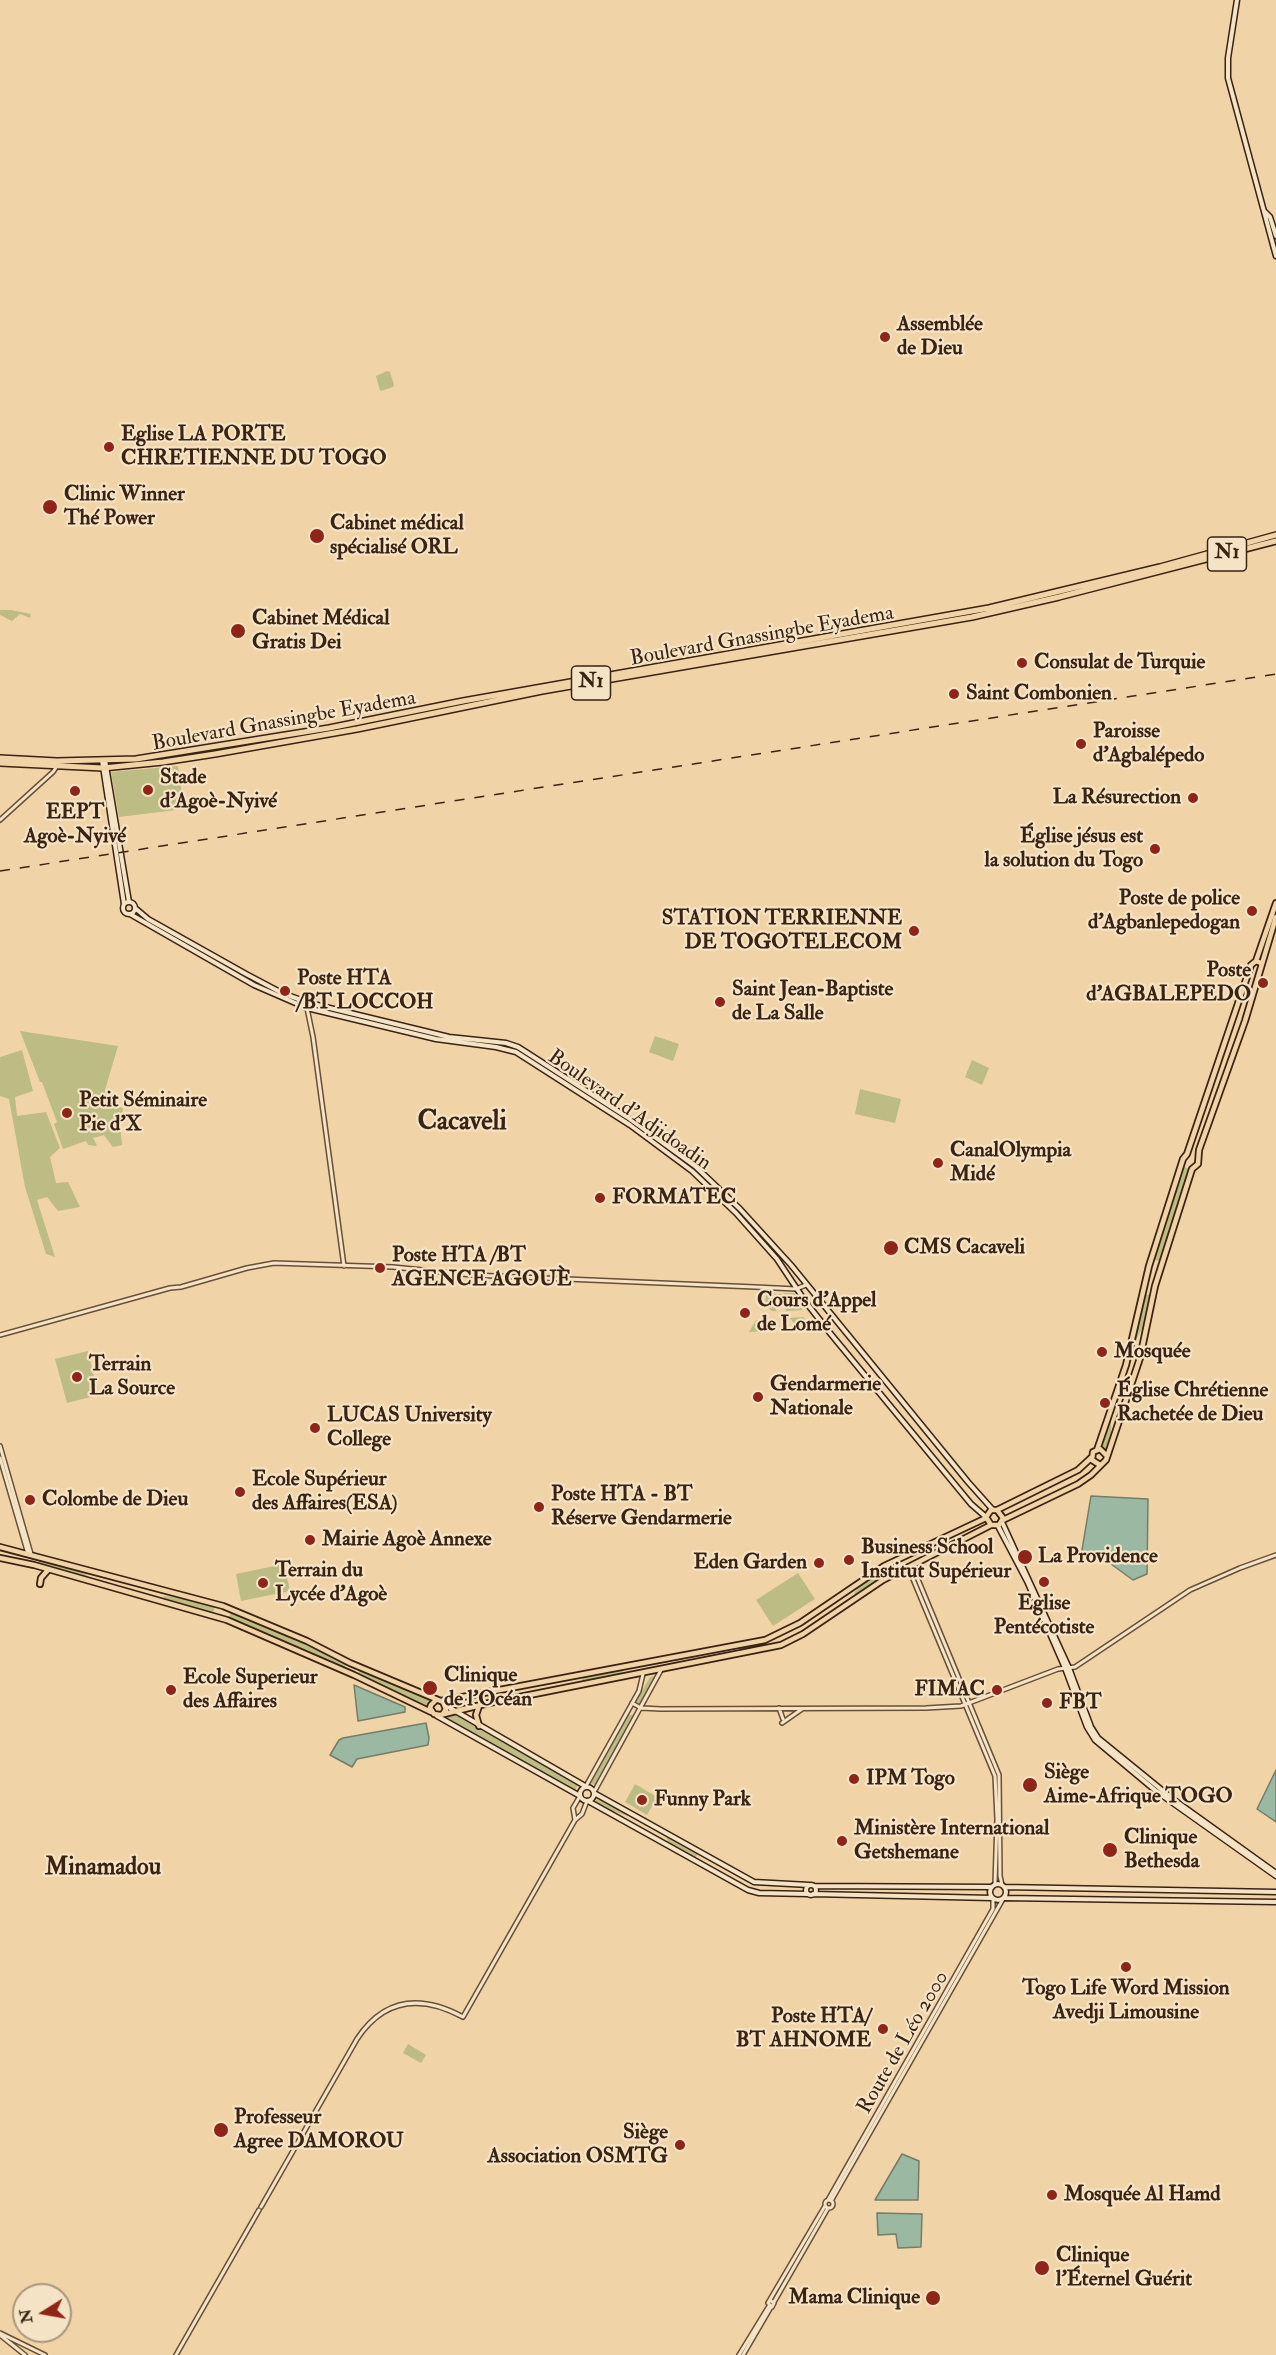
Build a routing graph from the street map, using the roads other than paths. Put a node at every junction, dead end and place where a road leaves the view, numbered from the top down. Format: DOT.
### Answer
graph roads {
  1 [pos="1237,0"];
  2 [pos="1264,211"];
  3 [pos="1276,236"];
  4 [pos="1276,256"];
  5 [pos="1276,535"];
  6 [pos="1276,541"];
  7 [pos="0,758"];
  8 [pos="104,760"];
  9 [pos="0,763"];
  10 [pos="57,764"];
  11 [pos="105,768"];
  12 [pos="0,820"];
  13 [pos="127,903"];
  14 [pos="1276,903"];
  15 [pos="135,908"];
  16 [pos="130,914"];
  17 [pos="1276,917"];
  18 [pos="1258,962"];
  19 [pos="1251,969"];
  20 [pos="1260,972"];
  21 [pos="308,1005"];
  22 [pos="556,1073"];
  23 [pos="1187,1154"];
  24 [pos="1197,1156"];
  25 [pos="1183,1163"];
  26 [pos="1192,1169"];
  27 [pos="1150,1261"];
  28 [pos="1161,1264"];
  29 [pos="344,1266"];
  30 [pos="806,1285"];
  31 [pos="796,1288"];
  32 [pos="1143,1290"];
  33 [pos="1154,1292"];
  34 [pos="0,1335"];
  35 [pos="0,1446"];
  36 [pos="1097,1450"];
  37 [pos="1107,1456"];
  38 [pos="1091,1458"];
  39 [pos="2,1461"];
  40 [pos="1101,1465"];
  41 [pos="995,1510"];
  42 [pos="986,1518"];
  43 [pos="1001,1523"];
  44 [pos="991,1525"];
  45 [pos="0,1547"];
  46 [pos="909,1553"];
  47 [pos="30,1555"];
  48 [pos="1276,1555"];
  49 [pos="0,1558"];
  50 [pos="899,1558"];
  51 [pos="26,1564"];
  52 [pos="33,1565"];
  53 [pos="910,1566"];
  54 [pos="48,1570"];
  55 [pos="40,1584"];
  56 [pos="223,1607"];
  57 [pos="220,1618"];
  58 [pos="657,1661"];
  59 [pos="350,1664"];
  60 [pos="357,1666"];
  61 [pos="627,1667"];
  62 [pos="1067,1668"];
  63 [pos="660,1670"];
  64 [pos="347,1672"];
  65 [pos="643,1674"];
  66 [pos="354,1675"];
  67 [pos="629,1676"];
  68 [pos="441,1702"];
  69 [pos="632,1703"];
  70 [pos="968,1704"];
  71 [pos="480,1705"];
  72 [pos="641,1708"];
  73 [pos="779,1708"];
  74 [pos="803,1708"];
  75 [pos="454,1711"];
  76 [pos="628,1711"];
  77 [pos="434,1714"];
  78 [pos="443,1714"];
  79 [pos="637,1715"];
  80 [pos="478,1726"];
  81 [pos="586,1786"];
  82 [pos="594,1792"];
  83 [pos="580,1796"];
  84 [pos="588,1801"];
  85 [pos="575,1820"];
  86 [pos="702,1853"];
  87 [pos="711,1857"];
  88 [pos="696,1861"];
  89 [pos="705,1866"];
  90 [pos="1276,1874"];
  91 [pos="812,1885"];
  92 [pos="993,1886"];
  93 [pos="1003,1886"];
  94 [pos="1276,1892"];
  95 [pos="811,1894"];
  96 [pos="992,1898"];
  97 [pos="1004,1898"];
  98 [pos="1276,1902"];
  99 [pos="830,2201"];
  100 [pos="826,2207"];
  101 [pos="0,2334"];
  102 [pos="25,2355"];
  103 [pos="45,2355"];
  104 [pos="176,2355"];
  105 [pos="741,2355"];
  1 -- 2 [label="main road"];
  2 -- 3 [label="main road"];
  2 -- 4 [label="main road"];
  5 -- 8 [label="highway, Boulevard Gnassingbe Eyadema / N1"];
  6 -- 11 [label="highway, Boulevard Gnassingbe Eyadema / N1"];
  7 -- 10 [label="highway, Boulevard Gnassingbe Eyadema / N1"];
  8 -- 10 [label="highway, Boulevard Gnassingbe Eyadema / N1"];
  8 -- 11 [label="main road"];
  9 -- 10 [label="highway, Boulevard Gnassingbe Eyadema / N1"];
  10 -- 11 [label="highway, Boulevard Gnassingbe Eyadema / N1"];
  10 -- 12 [label="street"];
  11 -- 13 [label="main road"];
  13 -- 15 [label="main road, Boulevard d'Adjidoadin"];
  13 -- 16 [label="main road"];
  14 -- 18 [label="main road"];
  15 -- 16 [label="main road"];
  15 -- 21 [label="main road, Boulevard d'Adjidoadin"];
  16 -- 21 [label="main road, Boulevard d'Adjidoadin"];
  17 -- 18 [label="main road"];
  18 -- 19 [label="main road"];
  18 -- 20 [label="main road"];
  19 -- 20 [label="main road"];
  19 -- 23 [label="main road"];
  20 -- 24 [label="main road"];
  21 -- 22 [label="main road, Boulevard d'Adjidoadin"];
  21 -- 29 [label="street"];
  22 -- 30 [label="main road, Boulevard d'Adjidoadin"];
  22 -- 31 [label="main road, Boulevard d'Adjidoadin"];
  23 -- 24 [label="main road"];
  23 -- 25 [label="main road"];
  24 -- 26 [label="main road"];
  25 -- 26 [label="main road"];
  25 -- 27 [label="main road"];
  26 -- 28 [label="main road"];
  27 -- 28 [label="main road"];
  27 -- 32 [label="main road"];
  28 -- 33 [label="main road"];
  29 -- 31 [label="street"];
  29 -- 34 [label="street"];
  30 -- 31 [label="street"];
  30 -- 41 [label="main road, Boulevard d'Adjidoadin"];
  31 -- 42 [label="main road, Boulevard d'Adjidoadin"];
  32 -- 33 [label="main road"];
  32 -- 36 [label="main road"];
  33 -- 37 [label="main road"];
  35 -- 39 [label="street"];
  36 -- 37 [label="main road"];
  36 -- 38 [label="main road"];
  37 -- 40 [label="main road"];
  38 -- 40 [label="main road"];
  38 -- 41 [label="main road"];
  39 -- 47 [label="street"];
  40 -- 43 [label="main road"];
  41 -- 42 [label="main road"];
  41 -- 43 [label="main road"];
  42 -- 44 [label="main road"];
  42 -- 46 [label="main road"];
  43 -- 44 [label="main road"];
  43 -- 62 [label="main road"];
  44 -- 53 [label="main road"];
  45 -- 47 [label="main road"];
  46 -- 50 [label="main road"];
  46 -- 53 [label="main road"];
  47 -- 51 [label="main road"];
  47 -- 52 [label="main road"];
  47 -- 56 [label="main road"];
  48 -- 62 [label="street"];
  49 -- 51 [label="main road"];
  50 -- 53 [label="main road"];
  50 -- 58 [label="main road"];
  51 -- 52 [label="main road"];
  52 -- 54 [label="main road"];
  53 -- 63 [label="main road"];
  53 -- 70 [label="street"];
  54 -- 55 [label="main road"];
  54 -- 57 [label="main road"];
  56 -- 57 [label="main road"];
  56 -- 57 [label="main road"];
  56 -- 59 [label="main road"];
  57 -- 64 [label="main road"];
  58 -- 61 [label="main road"];
  58 -- 63 [label="main road"];
  59 -- 60 [label="main road"];
  59 -- 64 [label="main road"];
  60 -- 66 [label="main road"];
  60 -- 68 [label="main road"];
  61 -- 67 [label="main road"];
  61 -- 68 [label="main road"];
  62 -- 70 [label="street"];
  62 -- 90 [label="main road"];
  63 -- 65 [label="main road"];
  63 -- 72 [label="street"];
  64 -- 66 [label="main road"];
  65 -- 67 [label="main road"];
  65 -- 69 [label="street"];
  66 -- 77 [label="main road"];
  67 -- 71 [label="main road"];
  68 -- 75 [label="main road"];
  68 -- 77 [label="main road"];
  68 -- 78 [label="main road"];
  69 -- 72 [label="street"];
  69 -- 76 [label="street"];
  70 -- 74 [label="street"];
  70 -- 92 [label="street"];
  70 -- 93 [label="street"];
  71 -- 75 [label="main road"];
  71 -- 80 [label="main road"];
  72 -- 73 [label="street"];
  72 -- 79 [label="street"];
  73 -- 74 [label="street"];
  73 -- 74 [label="street"];
  75 -- 78 [label="main road"];
  75 -- 80 [label="main road"];
  76 -- 79 [label="street"];
  76 -- 81 [label="street"];
  77 -- 78 [label="main road"];
  77 -- 83 [label="main road"];
  79 -- 82 [label="street"];
  80 -- 81 [label="main road"];
  81 -- 82 [label="main road"];
  81 -- 83 [label="main road"];
  82 -- 84 [label="main road"];
  82 -- 86 [label="main road"];
  83 -- 84 [label="main road"];
  83 -- 85 [label="street"];
  84 -- 85 [label="street"];
  84 -- 88 [label="main road"];
  85 -- 104 [label="street"];
  86 -- 87 [label="main road"];
  86 -- 88 [label="main road"];
  87 -- 89 [label="main road"];
  87 -- 91 [label="main road"];
  88 -- 89 [label="main road"];
  89 -- 95 [label="main road"];
  91 -- 92 [label="main road"];
  91 -- 95 [label="main road"];
  91 -- 95 [label="main road"];
  92 -- 93 [label="main road"];
  92 -- 96 [label="main road"];
  93 -- 94 [label="main road"];
  93 -- 97 [label="main road"];
  95 -- 96 [label="main road"];
  96 -- 97 [label="main road"];
  96 -- 99 [label="street, Route de Léo 2000"];
  97 -- 98 [label="main road"];
  97 -- 99 [label="street, Route de Léo 2000"];
  99 -- 100 [label="street"];
  99 -- 100 [label="street"];
  100 -- 105 [label="street"];
  101 -- 102 [label="street"];
  101 -- 103 [label="street"];
}
